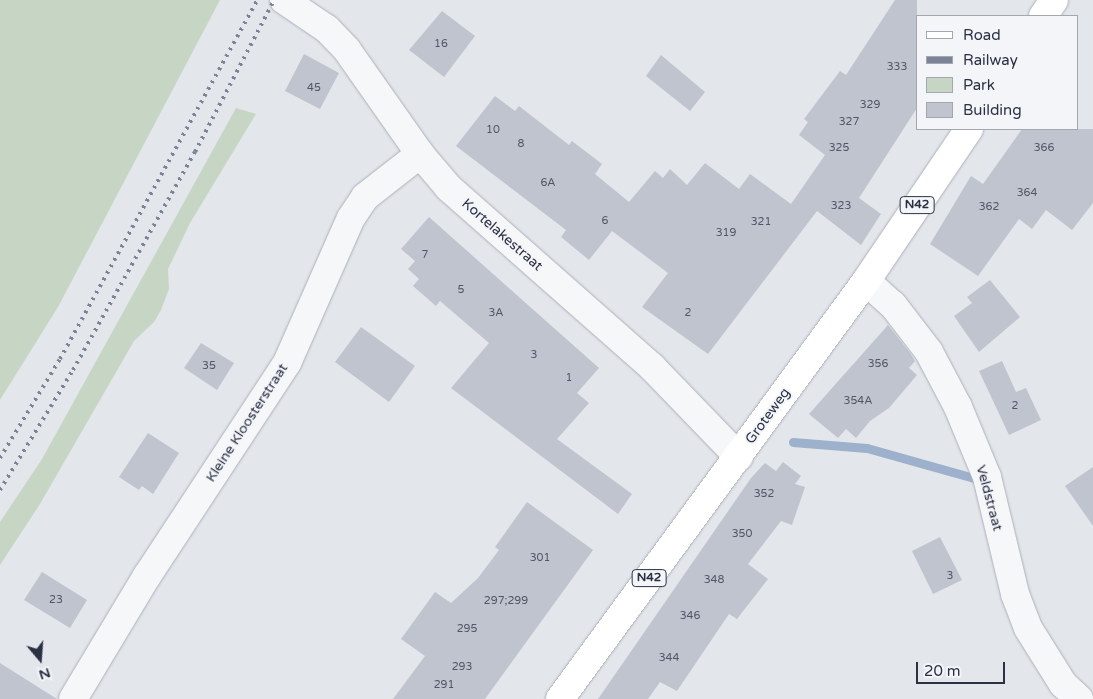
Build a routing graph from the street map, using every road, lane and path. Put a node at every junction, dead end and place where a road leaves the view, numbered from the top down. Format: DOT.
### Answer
graph roads {
  1 [pos="284,0"];
  2 [pos="1054,0"];
  3 [pos="1044,15"];
  4 [pos="968,130"];
  5 [pos="420,154"];
  6 [pos="866,281"];
  7 [pos="739,457"];
  8 [pos="73,699"];
  9 [pos="560,699"];
  10 [pos="1079,699"];
  1 -- 5 [label="street, Kortelakestraat"];
  2 -- 3 [label="main road"];
  4 -- 6 [label="main road, Groteweg / N42"];
  5 -- 7 [label="street, Kortelakestraat"];
  5 -- 8 [label="street, Kleine Kloosterstraat"];
  6 -- 7 [label="main road, Groteweg / N42"];
  6 -- 10 [label="street, Veldstraat"];
  7 -- 9 [label="main road, Groteweg / N42"];
}
